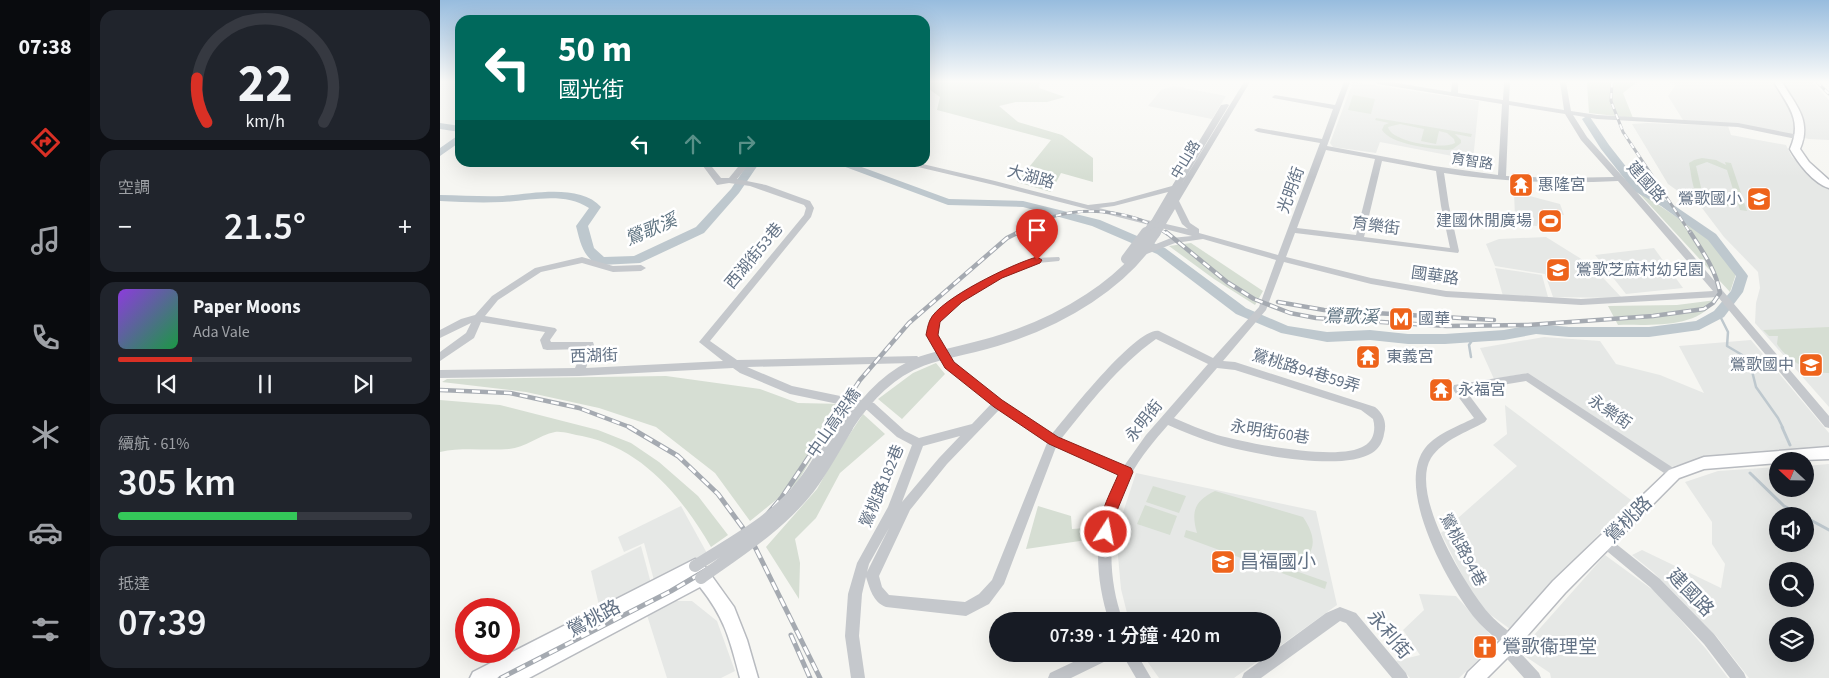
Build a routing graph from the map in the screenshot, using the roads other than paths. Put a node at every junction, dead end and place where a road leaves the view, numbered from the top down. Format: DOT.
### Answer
graph roads {
  1 [pos="1568,113"];
  2 [pos="1220,114"];
  3 [pos="1228,114"];
  4 [pos="1335,114"];
  5 [pos="1506,114"];
  6 [pos="1571,114"];
  7 [pos="1797,114"];
  8 [pos="1258,130"];
  9 [pos="1801,138"];
  10 [pos="1324,145"];
  11 [pos="1379,158"];
  12 [pos="708,167"];
  13 [pos="743,167"];
  14 [pos="923,167"];
  15 [pos="1440,170"];
  16 [pos="1502,178"];
  17 [pos="732,179"];
  18 [pos="1619,179"];
  19 [pos="1829,185"];
  20 [pos="1175,187"];
  21 [pos="1185,187"];
  22 [pos="1176,202"];
  23 [pos="1083,207"];
  24 [pos="1157,224"];
  25 [pos="1292,230"];
  26 [pos="1208,237"];
  27 [pos="1359,239"];
  28 [pos="1139,254"];
  29 [pos="1282,259"];
  30 [pos="1056,260"];
  31 [pos="641,268"];
  32 [pos="1721,295"];
  33 [pos="478,318"];
  34 [pos="1252,323"];
  35 [pos="440,334"];
  36 [pos="440,357"];
  37 [pos="916,361"];
  38 [pos="749,363"];
  39 [pos="736,364"];
  40 [pos="1216,364"];
  41 [pos="579,372"];
  42 [pos="440,374"];
  43 [pos="1528,377"];
  44 [pos="998,404"];
  45 [pos="1166,420"];
  46 [pos="1380,422"];
  47 [pos="1829,424"];
  48 [pos="974,428"];
  49 [pos="1053,441"];
  50 [pos="918,443"];
  51 [pos="1829,453"];
  52 [pos="1126,472"];
  53 [pos="1674,474"];
  54 [pos="1606,543"];
  55 [pos="698,572"];
  56 [pos="1113,612"];
  57 [pos="1508,644"];
  58 [pos="1088,662"];
  59 [pos="1134,662"];
  60 [pos="479,678"];
  61 [pos="511,678"];
  62 [pos="749,678"];
  63 [pos="858,678"];
  64 [pos="1055,678"];
  65 [pos="1144,678"];
  66 [pos="1249,678"];
  67 [pos="1401,678"];
  68 [pos="1474,678"];
  69 [pos="1534,678"];
  70 [pos="1739,678"];
  1 -- 18 [label="street, 建國路"];
  2 -- 20 [label="street, 中山路"];
  3 -- 21 [label="street, 中山路"];
  4 -- 10 [label="street, 光明街"];
  5 -- 16 [label="street"];
  6 -- 9 [label="street"];
  7 -- 9 [label="main road"];
  8 -- 10 [label="street, 育智路"];
  9 -- 19 [label="main road"];
  10 -- 11 [label="street, 育智路"];
  10 -- 25 [label="street, 光明街"];
  11 -- 15 [label="street, 育智路"];
  11 -- 27 [label="street"];
  12 -- 17 [label="street"];
  13 -- 17 [label="street"];
  14 -- 23 [label="street, 大湖路"];
  15 -- 16 [label="street, 育智路"];
  15 -- 27 [label="street, 育樂街"];
  16 -- 18 [label="street, 育智路"];
  17 -- 39 [label="street, 西湖街53巷"];
  18 -- 32 [label="street, 建國路"];
  20 -- 21 [label="street"];
  20 -- 23 [label="street"];
  20 -- 24 [label="street, 中山路"];
  21 -- 22 [label="street, 中山路"];
  22 -- 24 [label="street, 中山路"];
  22 -- 26 [label="street"];
  23 -- 24 [label="street, 大湖路"];
  24 -- 26 [label="street, 國華路"];
  24 -- 28 [label="street, 中山高架橋, bridge"];
  24 -- 37 [label="street, 中山高架橋, bridge"];
  25 -- 27 [label="street, 育樂街"];
  25 -- 29 [label="street, 光明街"];
  26 -- 28 [label="street"];
  26 -- 29 [label="street, 國華路"];
  28 -- 37 [label="street, 中山高架橋, bridge"];
  29 -- 32 [label="street, 國華路"];
  29 -- 34 [label="street, 光明街"];
  30 -- 44 [label="street"];
  31 -- 33 [label="street"];
  32 -- 47 [label="street, 建國路"];
  33 -- 35 [label="street"];
  33 -- 36 [label="street"];
  33 -- 41 [label="street"];
  34 -- 40 [label="street, 永明街"];
  37 -- 38 [label="street, 中山高架橋"];
  37 -- 55 [label="street, 中山高架橋, bridge"];
  38 -- 39 [label="street, 西湖街"];
  39 -- 41 [label="street, 西湖街"];
  39 -- 50 [label="street, 鶯桃路182巷"];
  40 -- 45 [label="street, 永明街"];
  40 -- 46 [label="street, 鶯桃路94巷59弄"];
  40 -- 49 [label="street, 鶯桃路94巷59弄"];
  41 -- 42 [label="street, 西湖街"];
  43 -- 53 [label="street, 永樂街"];
  43 -- 57 [label="street, 鶯桃路94巷"];
  44 -- 48 [label="street"];
  44 -- 49 [label="street"];
  45 -- 46 [label="street, 永明街60巷"];
  45 -- 52 [label="street, 永明街"];
  48 -- 49 [label="street"];
  48 -- 50 [label="street"];
  49 -- 52 [label="street"];
  50 -- 63 [label="street, 鶯桃路182巷"];
  51 -- 53 [label="main road, 鶯桃路"];
  52 -- 56 [label="street, 永明街"];
  53 -- 54 [label="main road, 鶯桃路"];
  54 -- 57 [label="main road, 鶯桃路"];
  54 -- 70 [label="street, 建國路"];
  55 -- 60 [label="main road, 鶯桃路"];
  55 -- 61 [label="main road, 鶯桃路"];
  55 -- 62 [label="main road"];
  57 -- 68 [label="main road, 鶯桃路"];
  57 -- 69 [label="street"];
  58 -- 64 [label="street"];
  59 -- 65 [label="street"];
  66 -- 67 [label="street, 永利街"];
}
